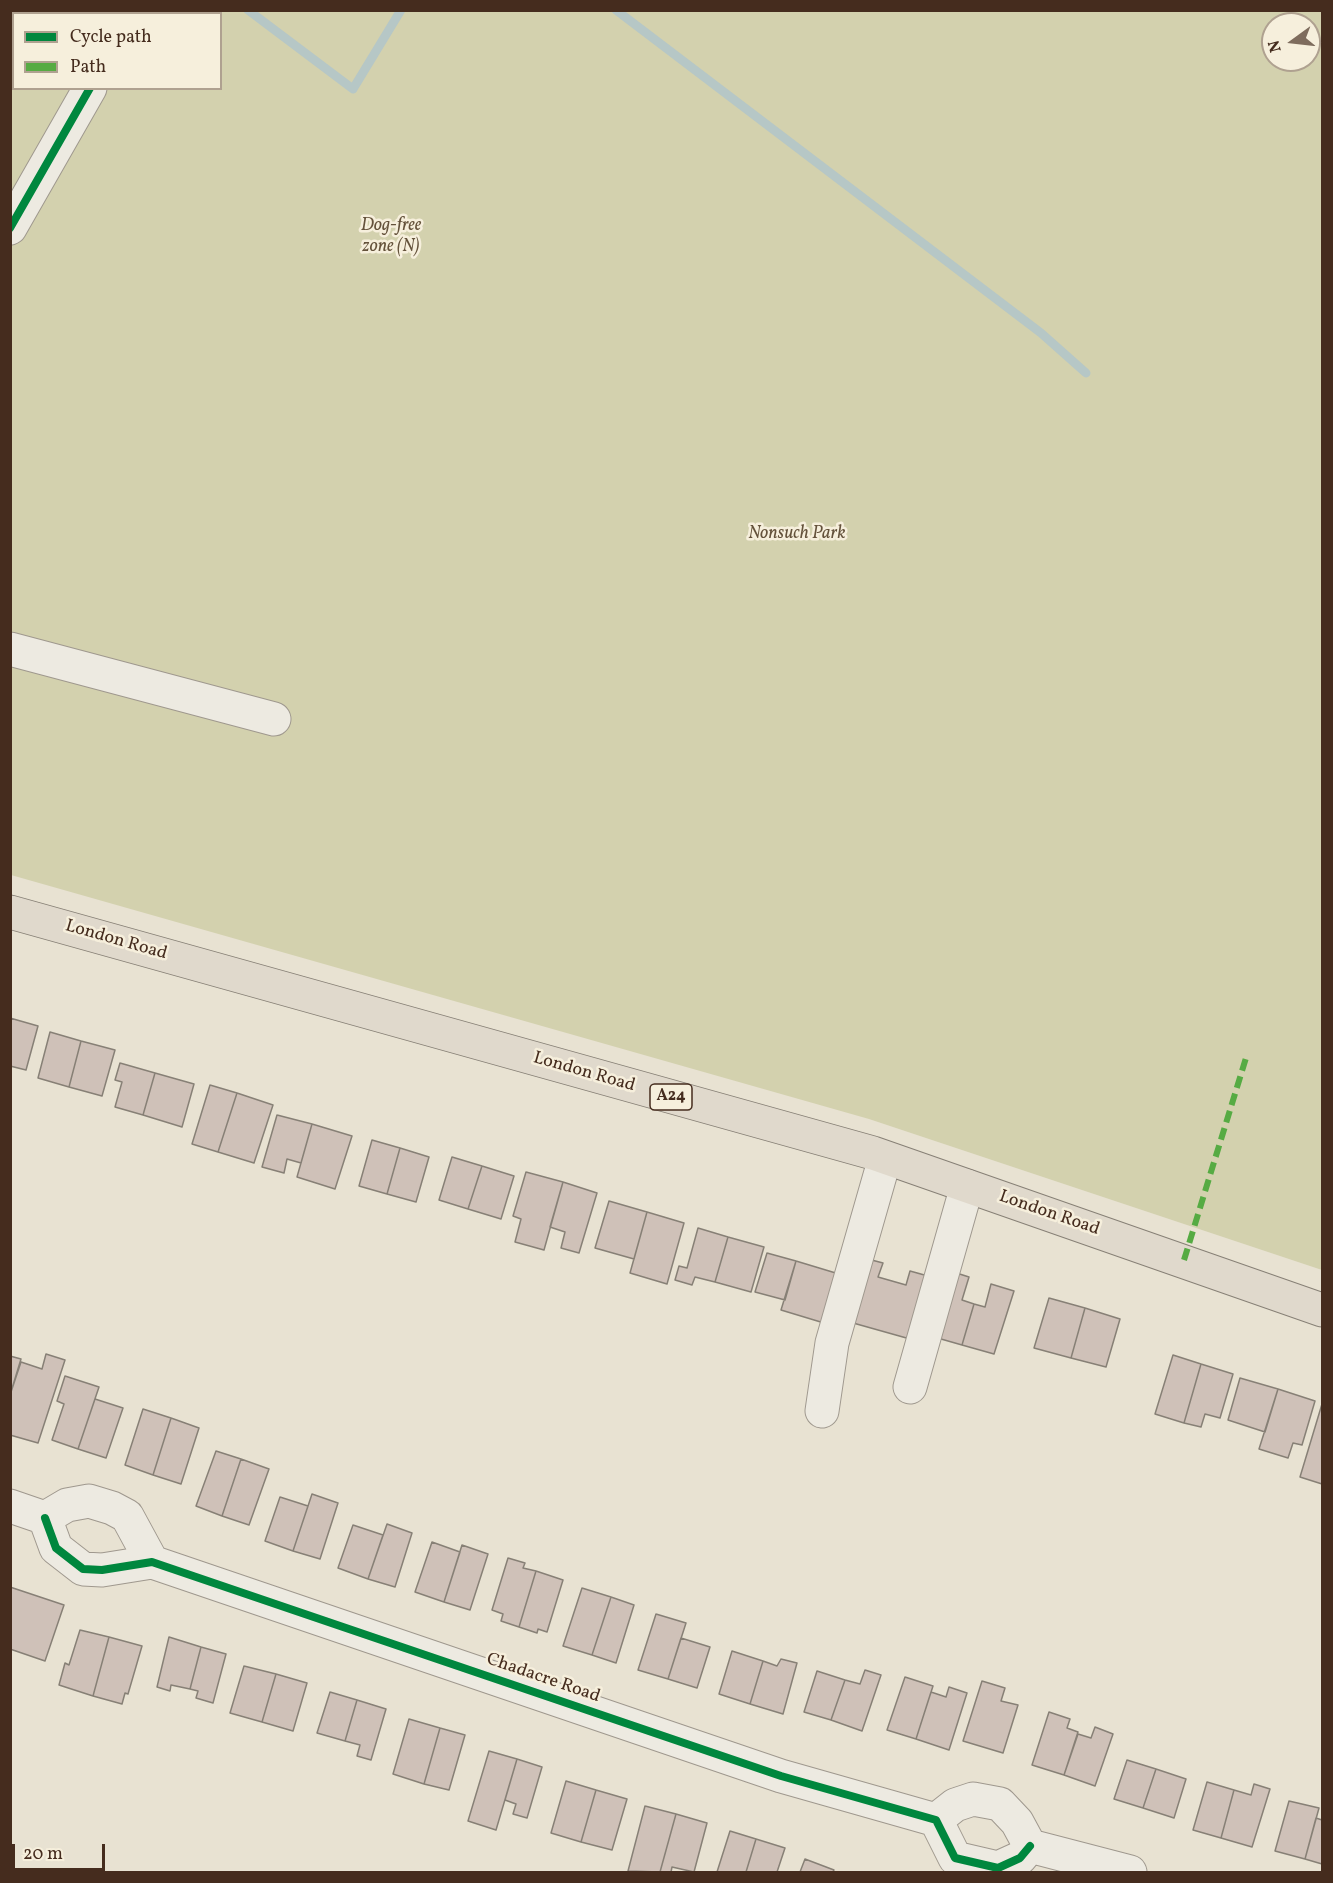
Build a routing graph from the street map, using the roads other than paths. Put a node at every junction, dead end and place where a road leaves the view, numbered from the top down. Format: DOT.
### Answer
graph roads {
  1 [pos="89,90"];
  2 [pos="10,228"];
  3 [pos="10,649"];
  4 [pos="274,719"];
  5 [pos="10,912"];
  6 [pos="885,1158"];
  7 [pos="967,1186"];
  8 [pos="1323,1310"];
  9 [pos="910,1388"];
  10 [pos="822,1411"];
  11 [pos="10,1506"];
  12 [pos="45,1518"];
  13 [pos="152,1562"];
  14 [pos="936,1820"];
  15 [pos="1030,1846"];
  16 [pos="1130,1872"];
  1 -- 2 [label="street"];
  3 -- 4 [label="street"];
  5 -- 6 [label="highway, London Road / A24"];
  6 -- 7 [label="highway, London Road / A24"];
  6 -- 10 [label="street"];
  7 -- 8 [label="highway, London Road / A24"];
  7 -- 9 [label="street"];
  11 -- 12 [label="street"];
  12 -- 13 [label="street, Chadacre Road"];
  12 -- 13 [label="street"];
  13 -- 14 [label="street, Chadacre Road"];
  14 -- 15 [label="street"];
  14 -- 15 [label="street"];
  15 -- 16 [label="street"];
}
